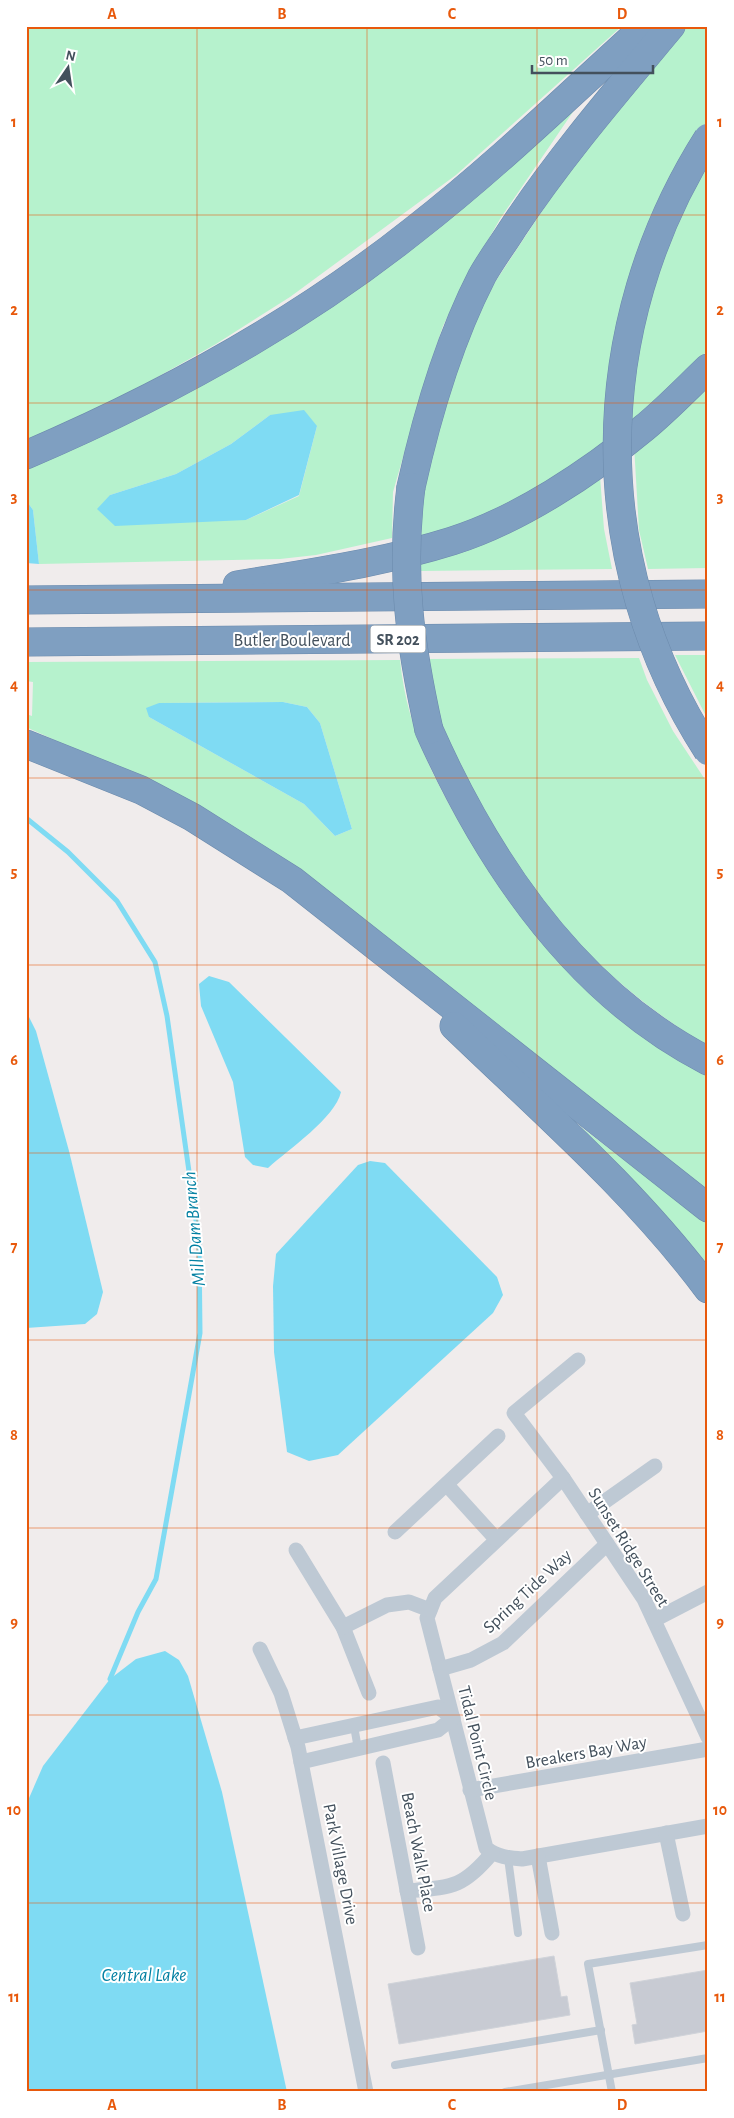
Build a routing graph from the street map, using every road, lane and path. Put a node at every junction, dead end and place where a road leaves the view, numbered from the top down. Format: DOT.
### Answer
graph roads {
  1 [pos="645,26"];
  2 [pos="671,26"];
  3 [pos="708,138"];
  4 [pos="708,368"];
  5 [pos="26,455"];
  6 [pos="708,594"];
  7 [pos="148,599"];
  8 [pos="26,600"];
  9 [pos="708,636"];
  10 [pos="26,642"];
  11 [pos="26,744"];
  12 [pos="708,751"];
  13 [pos="338,914"];
  14 [pos="708,1061"];
  15 [pos="708,1208"];
  16 [pos="708,1289"];
  17 [pos="578,1360"];
  18 [pos="498,1436"];
  19 [pos="655,1466"];
  20 [pos="563,1478"];
  21 [pos="447,1485"];
  22 [pos="587,1514"];
  23 [pos="395,1532"];
  24 [pos="496,1539"];
  25 [pos="607,1544"];
  26 [pos="296,1550"];
  27 [pos="708,1592"];
  28 [pos="430,1610"];
  29 [pos="654,1620"];
  30 [pos="343,1627"];
  31 [pos="260,1649"];
  32 [pos="440,1669"];
  33 [pos="369,1694"];
  34 [pos="453,1718"];
  35 [pos="354,1726"];
  36 [pos="295,1738"];
  37 [pos="707,1739"];
  38 [pos="358,1749"];
  39 [pos="301,1762"];
  40 [pos="383,1763"];
  41 [pos="470,1790"];
  42 [pos="708,1826"];
  43 [pos="666,1833"];
  44 [pos="492,1853"];
  45 [pos="538,1856"];
  46 [pos="508,1858"];
  47 [pos="408,1891"];
  48 [pos="683,1914"];
  49 [pos="518,1933"];
  50 [pos="552,1933"];
  51 [pos="708,1945"];
  52 [pos="418,1948"];
  53 [pos="601,2030"];
  54 [pos="708,2058"];
  55 [pos="396,2065"];
  56 [pos="608,2075"];
  57 [pos="366,2092"];
  58 [pos="505,2092"];
  59 [pos="612,2092"];
  1 -- 5 [label="highway"];
  2 -- 14 [label="highway, bridge"];
  3 -- 12 [label="highway, bridge"];
  4 -- 7 [label="highway"];
  6 -- 7 [label="highway"];
  7 -- 8 [label="highway"];
  9 -- 10 [label="highway, Butler Boulevard / SR 202"];
  11 -- 13 [label="highway"];
  13 -- 15 [label="highway"];
  13 -- 16 [label="highway"];
  17 -- 20 [label="street, Sunset Ridge Street"];
  18 -- 21 [label="street"];
  19 -- 22 [label="street"];
  20 -- 22 [label="street, Sunset Ridge Street"];
  20 -- 24 [label="street"];
  21 -- 23 [label="street"];
  21 -- 24 [label="street"];
  22 -- 25 [label="street, Sunset Ridge Street"];
  24 -- 28 [label="street"];
  25 -- 29 [label="street, Sunset Ridge Street"];
  25 -- 32 [label="street, Spring Tide Way"];
  26 -- 30 [label="street"];
  27 -- 29 [label="street"];
  28 -- 30 [label="street"];
  28 -- 32 [label="street, Tidal Point Circle"];
  29 -- 37 [label="street, Sunset Ridge Street"];
  30 -- 33 [label="street"];
  31 -- 36 [label="street, Park Village Drive"];
  32 -- 34 [label="street, Tidal Point Circle"];
  34 -- 35 [label="street"];
  34 -- 38 [label="street"];
  34 -- 41 [label="street, Tidal Point Circle"];
  35 -- 36 [label="street"];
  35 -- 38 [label="lane"];
  36 -- 39 [label="street, Park Village Drive"];
  37 -- 41 [label="street, Breakers Bay Way"];
  38 -- 39 [label="street"];
  39 -- 57 [label="street, Park Village Drive"];
  40 -- 47 [label="street, Beach Walk Place"];
  41 -- 44 [label="street, Tidal Point Circle"];
  42 -- 43 [label="street"];
  43 -- 45 [label="street"];
  43 -- 48 [label="street"];
  44 -- 46 [label="street"];
  44 -- 47 [label="street"];
  45 -- 46 [label="street"];
  45 -- 50 [label="street"];
  46 -- 49 [label="lane"];
  47 -- 52 [label="street, Beach Walk Place"];
  51 -- 53 [label="lane"];
  53 -- 55 [label="lane"];
  53 -- 56 [label="lane"];
  54 -- 56 [label="lane"];
  56 -- 58 [label="lane"];
  56 -- 59 [label="lane"];
}
